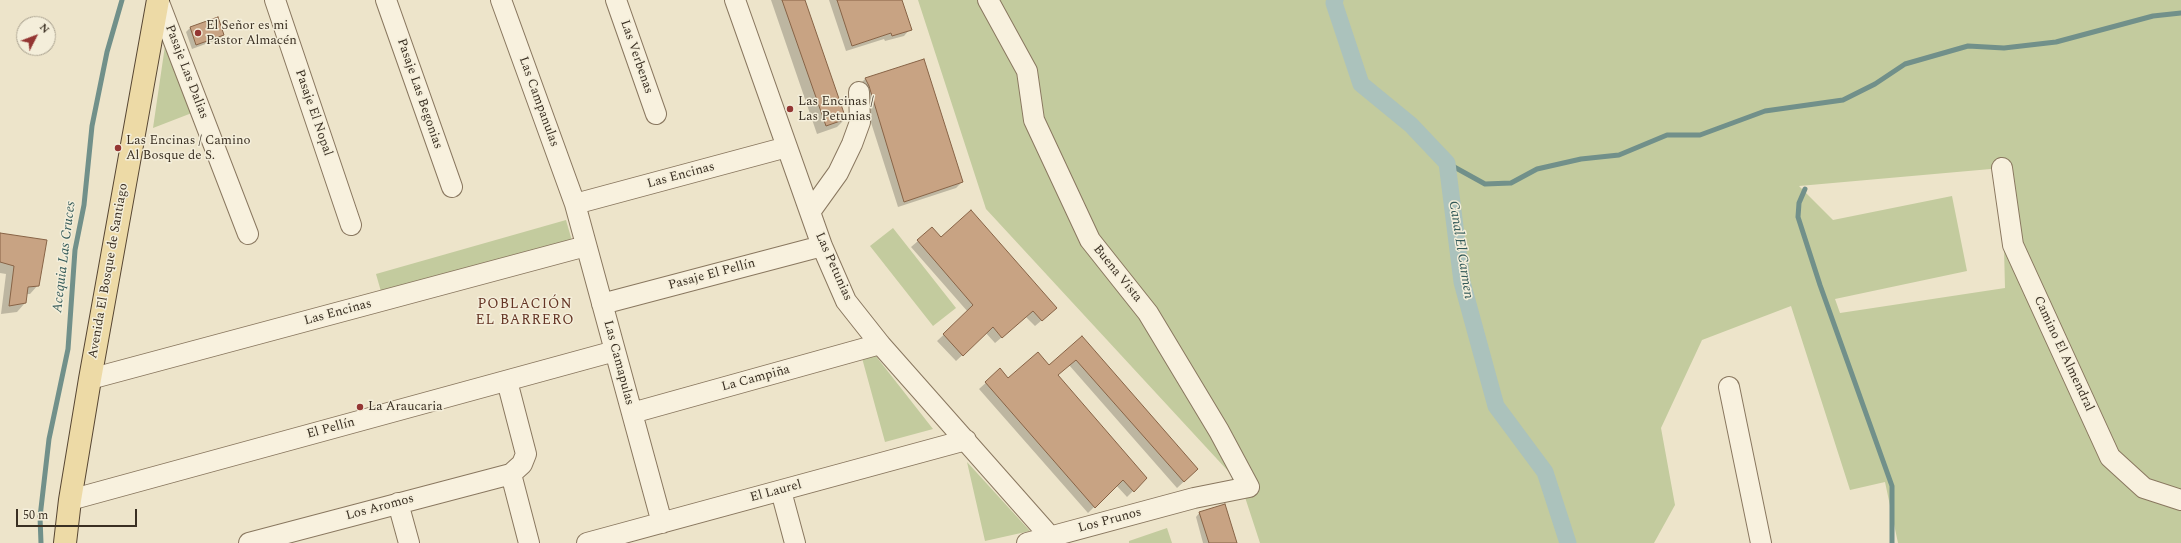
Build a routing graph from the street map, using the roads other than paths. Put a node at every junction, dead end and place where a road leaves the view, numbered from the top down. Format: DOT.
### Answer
graph roads {
  1 [pos="158,0"];
  2 [pos="275,0"];
  3 [pos="386,0"];
  4 [pos="501,0"];
  5 [pos="616,0"];
  6 [pos="735,0"];
  7 [pos="988,0"];
  8 [pos="859,92"];
  9 [pos="656,114"];
  10 [pos="787,147"];
  11 [pos="2002,168"];
  12 [pos="452,187"];
  13 [pos="575,204"];
  14 [pos="810,212"];
  15 [pos="351,225"];
  16 [pos="248,234"];
  17 [pos="586,246"];
  18 [pos="822,246"];
  19 [pos="602,304"];
  20 [pos="880,344"];
  21 [pos="615,351"];
  22 [pos="90,379"];
  23 [pos="507,380"];
  24 [pos="1729,387"];
  25 [pos="632,413"];
  26 [pos="966,440"];
  27 [pos="511,474"];
  28 [pos="781,490"];
  29 [pos="1194,498"];
  30 [pos="70,500"];
  31 [pos="2181,500"];
  32 [pos="398,502"];
  33 [pos="662,523"];
  34 [pos="287,538"];
  35 [pos="1052,540"];
  36 [pos="65,543"];
  37 [pos="249,543"];
  38 [pos="409,543"];
  39 [pos="529,543"];
  40 [pos="587,543"];
  41 [pos="795,543"];
  42 [pos="1027,543"];
  43 [pos="1761,543"];
  1 -- 16 [label="street, Pasaje Las Dalias"];
  1 -- 22 [label="main road, Avenida El Bosque de Santiago"];
  2 -- 15 [label="street, Pasaje El Nopal"];
  3 -- 12 [label="street, Pasaje Las Begonias"];
  4 -- 13 [label="street, Las Campanulas"];
  5 -- 9 [label="street, Las Verbenas"];
  6 -- 10 [label="street, Las Petunias"];
  7 -- 29 [label="street, Buena Vista"];
  8 -- 14 [label="street"];
  10 -- 13 [label="street, Las Encinas"];
  10 -- 14 [label="street, Las Petunias"];
  11 -- 31 [label="street, Camino El Almendral"];
  13 -- 17 [label="street, Las Camapulas"];
  14 -- 18 [label="street, Las Petunias"];
  17 -- 19 [label="street, Las Camapulas"];
  17 -- 22 [label="street, Las Encinas"];
  18 -- 19 [label="street, Pasaje El Pellín"];
  18 -- 20 [label="street, Las Petunias"];
  19 -- 21 [label="street, Las Camapulas"];
  20 -- 25 [label="street, La Campiña"];
  20 -- 26 [label="street, Las Petunias"];
  21 -- 23 [label="street, El Pellín"];
  21 -- 25 [label="street, Las Camapulas"];
  22 -- 30 [label="main road, Avenida El Bosque de Santiago"];
  23 -- 27 [label="street"];
  23 -- 30 [label="street, El Pellín"];
  24 -- 43 [label="street"];
  25 -- 33 [label="street, Las Camapulas"];
  26 -- 28 [label="street, El Laurel"];
  26 -- 35 [label="street, Las Petunias"];
  27 -- 32 [label="street, Los Aromos"];
  27 -- 39 [label="street"];
  28 -- 33 [label="street, El Laurel"];
  28 -- 41 [label="street"];
  29 -- 35 [label="street, Los Prunos"];
  30 -- 36 [label="main road, Avenida El Bosque de Santiago"];
  32 -- 34 [label="street, Los Aromos"];
  32 -- 38 [label="street"];
  33 -- 40 [label="street, El Laurel"];
  34 -- 37 [label="street, Los Aromos"];
  35 -- 42 [label="street, Los Prunos"];
}
